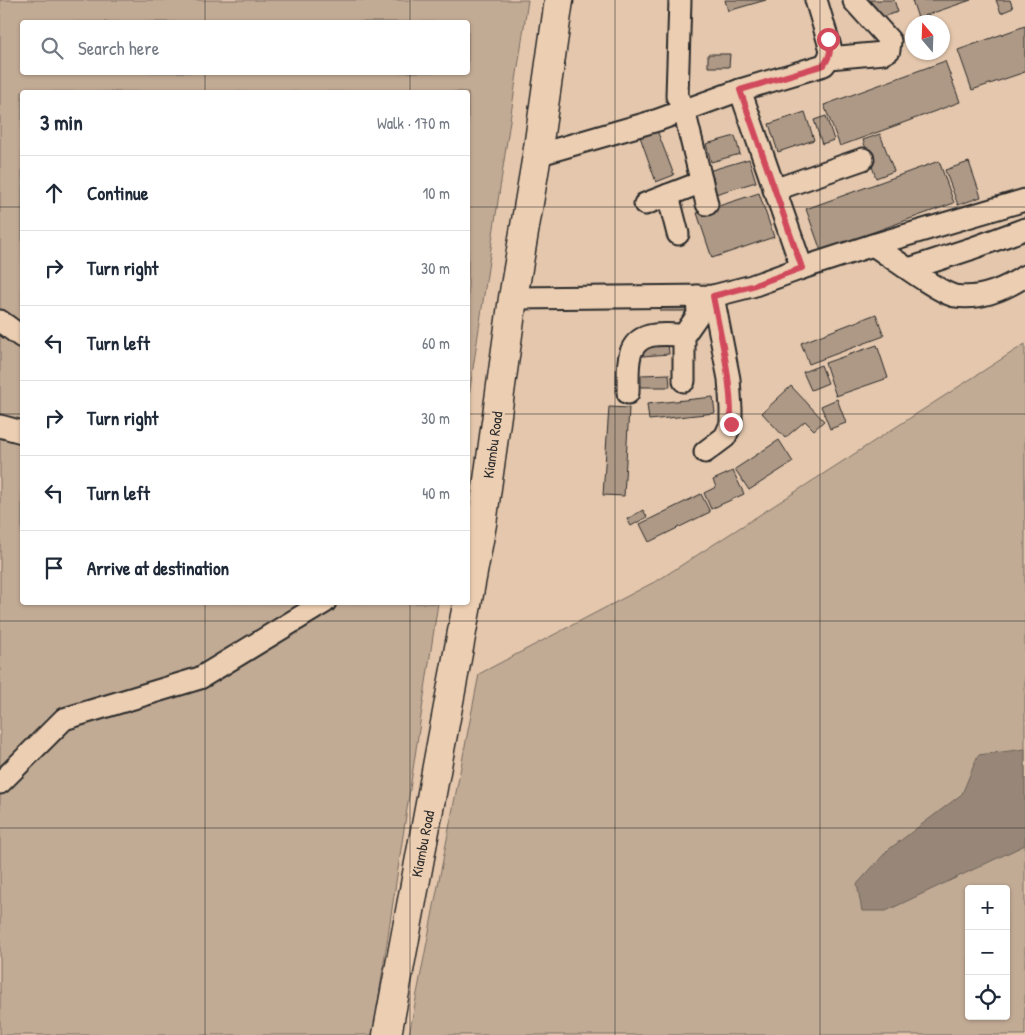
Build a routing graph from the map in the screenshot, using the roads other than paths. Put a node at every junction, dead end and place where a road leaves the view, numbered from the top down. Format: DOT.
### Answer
graph roads {
  1 [pos="559,0"];
  2 [pos="680,0"];
  3 [pos="816,0"];
  4 [pos="854,0"];
  5 [pos="829,58"];
  6 [pos="740,90"];
  7 [pos="684,110"];
  8 [pos="537,155"];
  9 [pos="863,159"];
  10 [pos="702,182"];
  11 [pos="774,190"];
  12 [pos="668,195"];
  13 [pos="1025,200"];
  14 [pos="645,204"];
  15 [pos="707,204"];
  16 [pos="1025,229"];
  17 [pos="678,234"];
  18 [pos="873,244"];
  19 [pos="802,268"];
  20 [pos="909,268"];
  21 [pos="1025,276"];
  22 [pos="705,296"];
  23 [pos="513,298"];
  24 [pos="0,321"];
  25 [pos="684,335"];
  26 [pos="20,336"];
  27 [pos="684,381"];
  28 [pos="628,393"];
  29 [pos="0,426"];
  30 [pos="20,431"];
  31 [pos="706,452"];
  32 [pos="475,524"];
  33 [pos="471,559"];
  34 [pos="321,605"];
  35 [pos="466,605"];
  36 [pos="0,783"];
  37 [pos="386,1035"];
  1 -- 8 [label="highway, Kiambu Road"];
  2 -- 7 [label="street"];
  3 -- 5 [label="street"];
  4 -- 5 [label="street"];
  5 -- 6 [label="street"];
  6 -- 7 [label="street"];
  6 -- 11 [label="street"];
  7 -- 8 [label="street"];
  7 -- 10 [label="street"];
  8 -- 23 [label="highway, Kiambu Road"];
  9 -- 11 [label="street"];
  10 -- 12 [label="street"];
  10 -- 15 [label="street"];
  11 -- 19 [label="street"];
  12 -- 14 [label="street"];
  12 -- 17 [label="street"];
  13 -- 18 [label="street"];
  16 -- 20 [label="street"];
  18 -- 19 [label="street"];
  18 -- 20 [label="street"];
  19 -- 22 [label="street"];
  20 -- 21 [label="street"];
  22 -- 23 [label="street"];
  22 -- 25 [label="street"];
  22 -- 31 [label="street"];
  23 -- 32 [label="highway, Kiambu Road"];
  24 -- 26 [label="street"];
  25 -- 27 [label="street"];
  25 -- 28 [label="street"];
  29 -- 30 [label="street"];
  32 -- 33 [label="highway, Kiambu Road"];
  34 -- 36 [label="street"];
  35 -- 37 [label="highway, Kiambu Road"];
}
